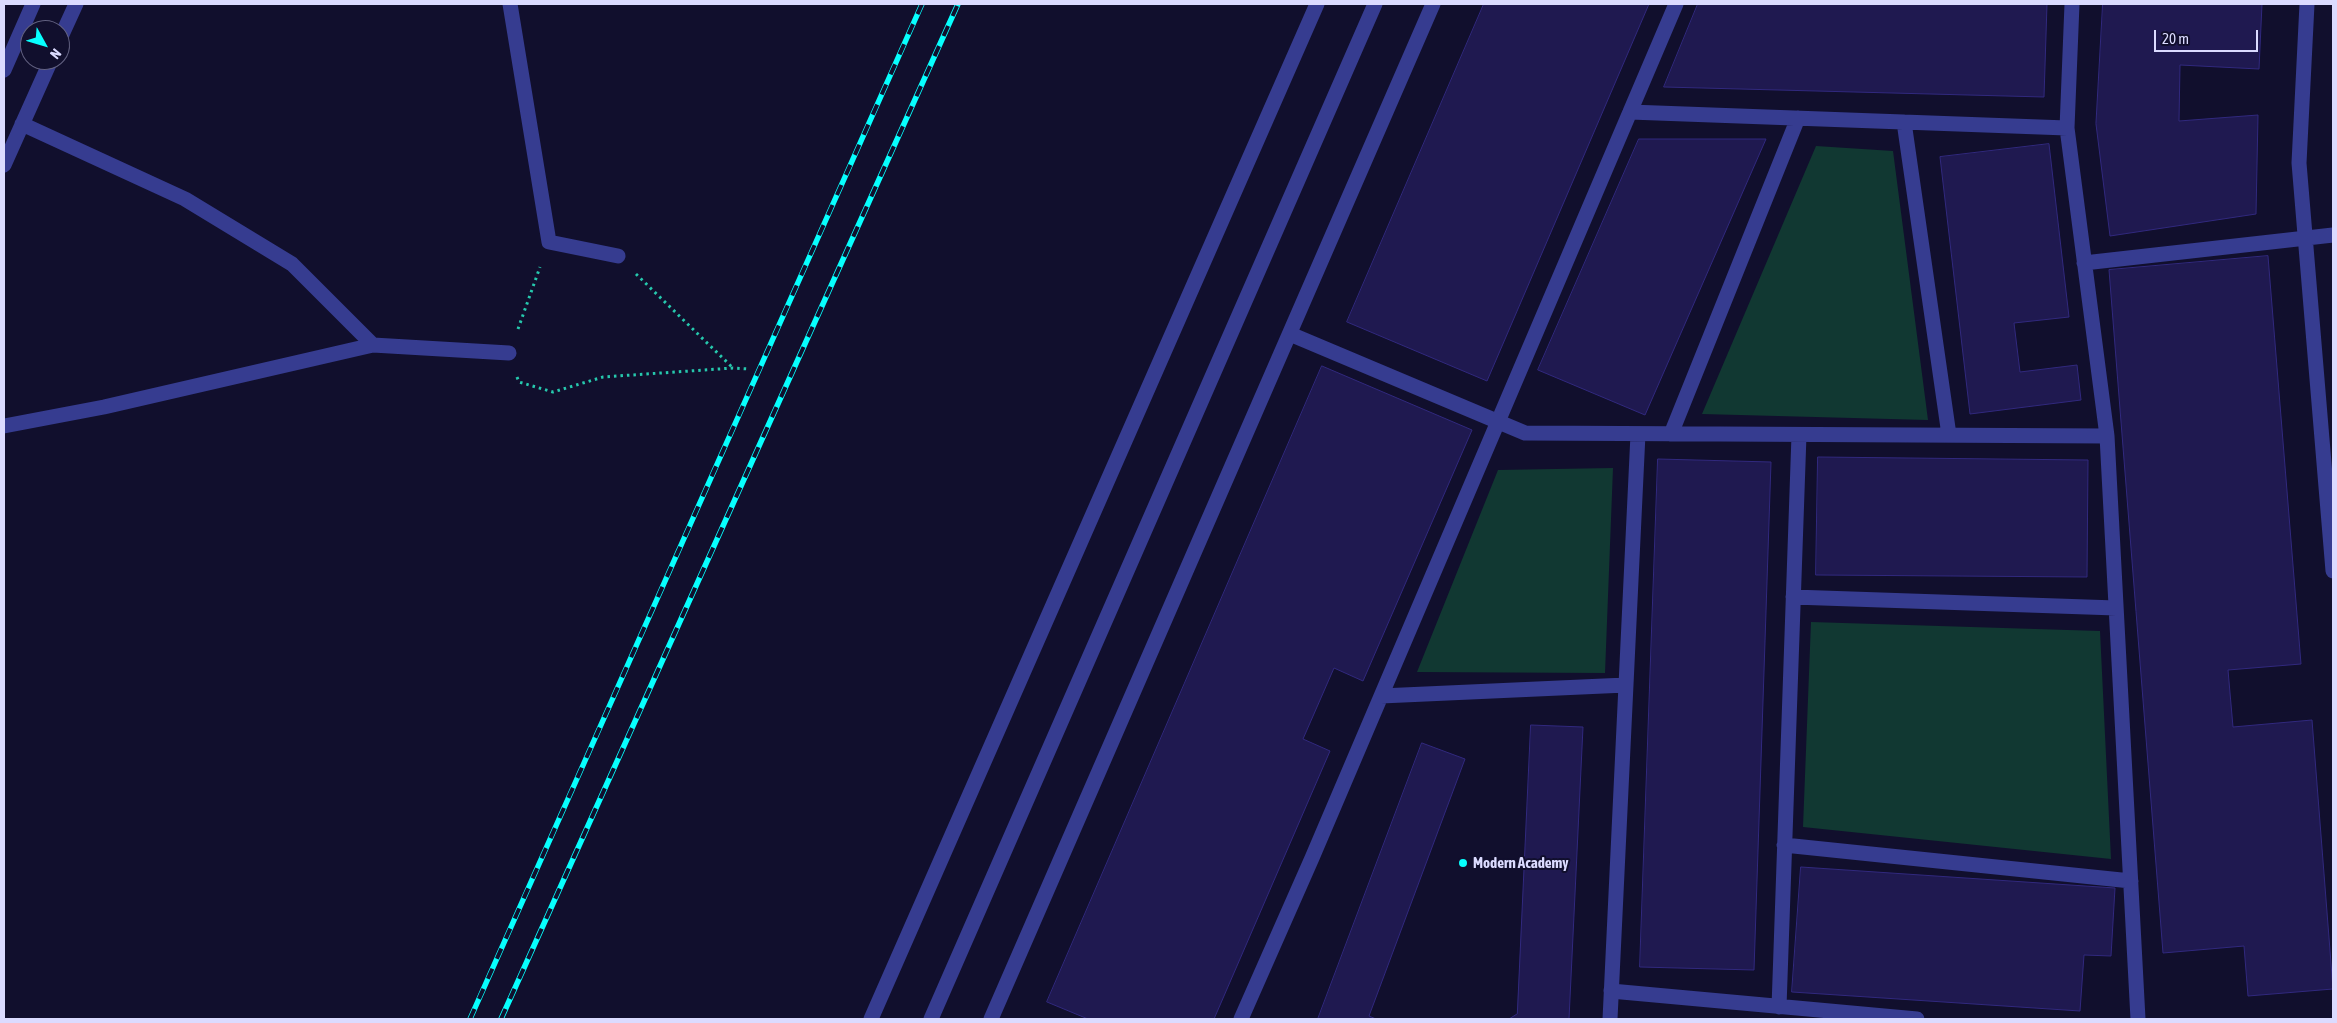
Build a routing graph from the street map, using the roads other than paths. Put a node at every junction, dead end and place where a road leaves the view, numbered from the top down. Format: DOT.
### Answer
graph roads {
  1 [pos="33,4"];
  2 [pos="76,4"];
  3 [pos="510,4"];
  4 [pos="1317,4"];
  5 [pos="1375,4"];
  6 [pos="1433,4"];
  7 [pos="1676,4"];
  8 [pos="2072,4"];
  9 [pos="2307,4"];
  10 [pos="69,20"];
  11 [pos="4,70"];
  12 [pos="46,70"];
  13 [pos="1630,112"];
  14 [pos="1798,118"];
  15 [pos="1904,122"];
  16 [pos="22,124"];
  17 [pos="2067,128"];
  18 [pos="4,165"];
  19 [pos="2333,235"];
  20 [pos="2306,237"];
  21 [pos="618,256"];
  22 [pos="2084,263"];
  23 [pos="1290,334"];
  24 [pos="373,345"];
  25 [pos="508,353"];
  26 [pos="1497,423"];
  27 [pos="4,426"];
  28 [pos="1638,434"];
  29 [pos="1671,434"];
  30 [pos="1799,435"];
  31 [pos="1949,435"];
  32 [pos="2107,436"];
  33 [pos="2333,571"];
  34 [pos="1793,596"];
  35 [pos="2116,608"];
  36 [pos="1626,685"];
  37 [pos="1381,696"];
  38 [pos="1784,845"];
  39 [pos="2131,881"];
  40 [pos="1612,991"];
  41 [pos="1779,1007"];
  42 [pos="871,1019"];
  43 [pos="931,1019"];
  44 [pos="991,1019"];
  45 [pos="1241,1019"];
  46 [pos="1610,1019"];
  47 [pos="1917,1019"];
  48 [pos="2138,1019"];
  1 -- 11 [label="street"];
  2 -- 10 [label="street"];
  3 -- 21 [label="street"];
  4 -- 42 [label="street"];
  5 -- 43 [label="street"];
  6 -- 23 [label="street"];
  7 -- 13 [label="street"];
  8 -- 17 [label="street"];
  9 -- 20 [label="street"];
  12 -- 16 [label="street"];
  13 -- 14 [label="street"];
  13 -- 26 [label="street"];
  14 -- 15 [label="street"];
  14 -- 29 [label="street"];
  15 -- 17 [label="street"];
  15 -- 31 [label="street"];
  16 -- 18 [label="street"];
  16 -- 24 [label="street"];
  17 -- 22 [label="street"];
  19 -- 20 [label="street"];
  20 -- 22 [label="street"];
  20 -- 33 [label="street"];
  22 -- 32 [label="street"];
  23 -- 26 [label="street"];
  23 -- 44 [label="street"];
  24 -- 25 [label="street"];
  24 -- 27 [label="street"];
  26 -- 28 [label="street"];
  26 -- 37 [label="street"];
  28 -- 29 [label="street"];
  28 -- 36 [label="street"];
  29 -- 30 [label="street"];
  30 -- 31 [label="street"];
  30 -- 34 [label="street"];
  31 -- 32 [label="street"];
  32 -- 35 [label="street"];
  34 -- 35 [label="street"];
  34 -- 38 [label="street"];
  35 -- 39 [label="street"];
  36 -- 37 [label="street"];
  36 -- 40 [label="street"];
  37 -- 45 [label="street"];
  38 -- 39 [label="street"];
  38 -- 41 [label="street"];
  39 -- 48 [label="street"];
  40 -- 41 [label="street"];
  40 -- 46 [label="street"];
  41 -- 47 [label="street"];
}
